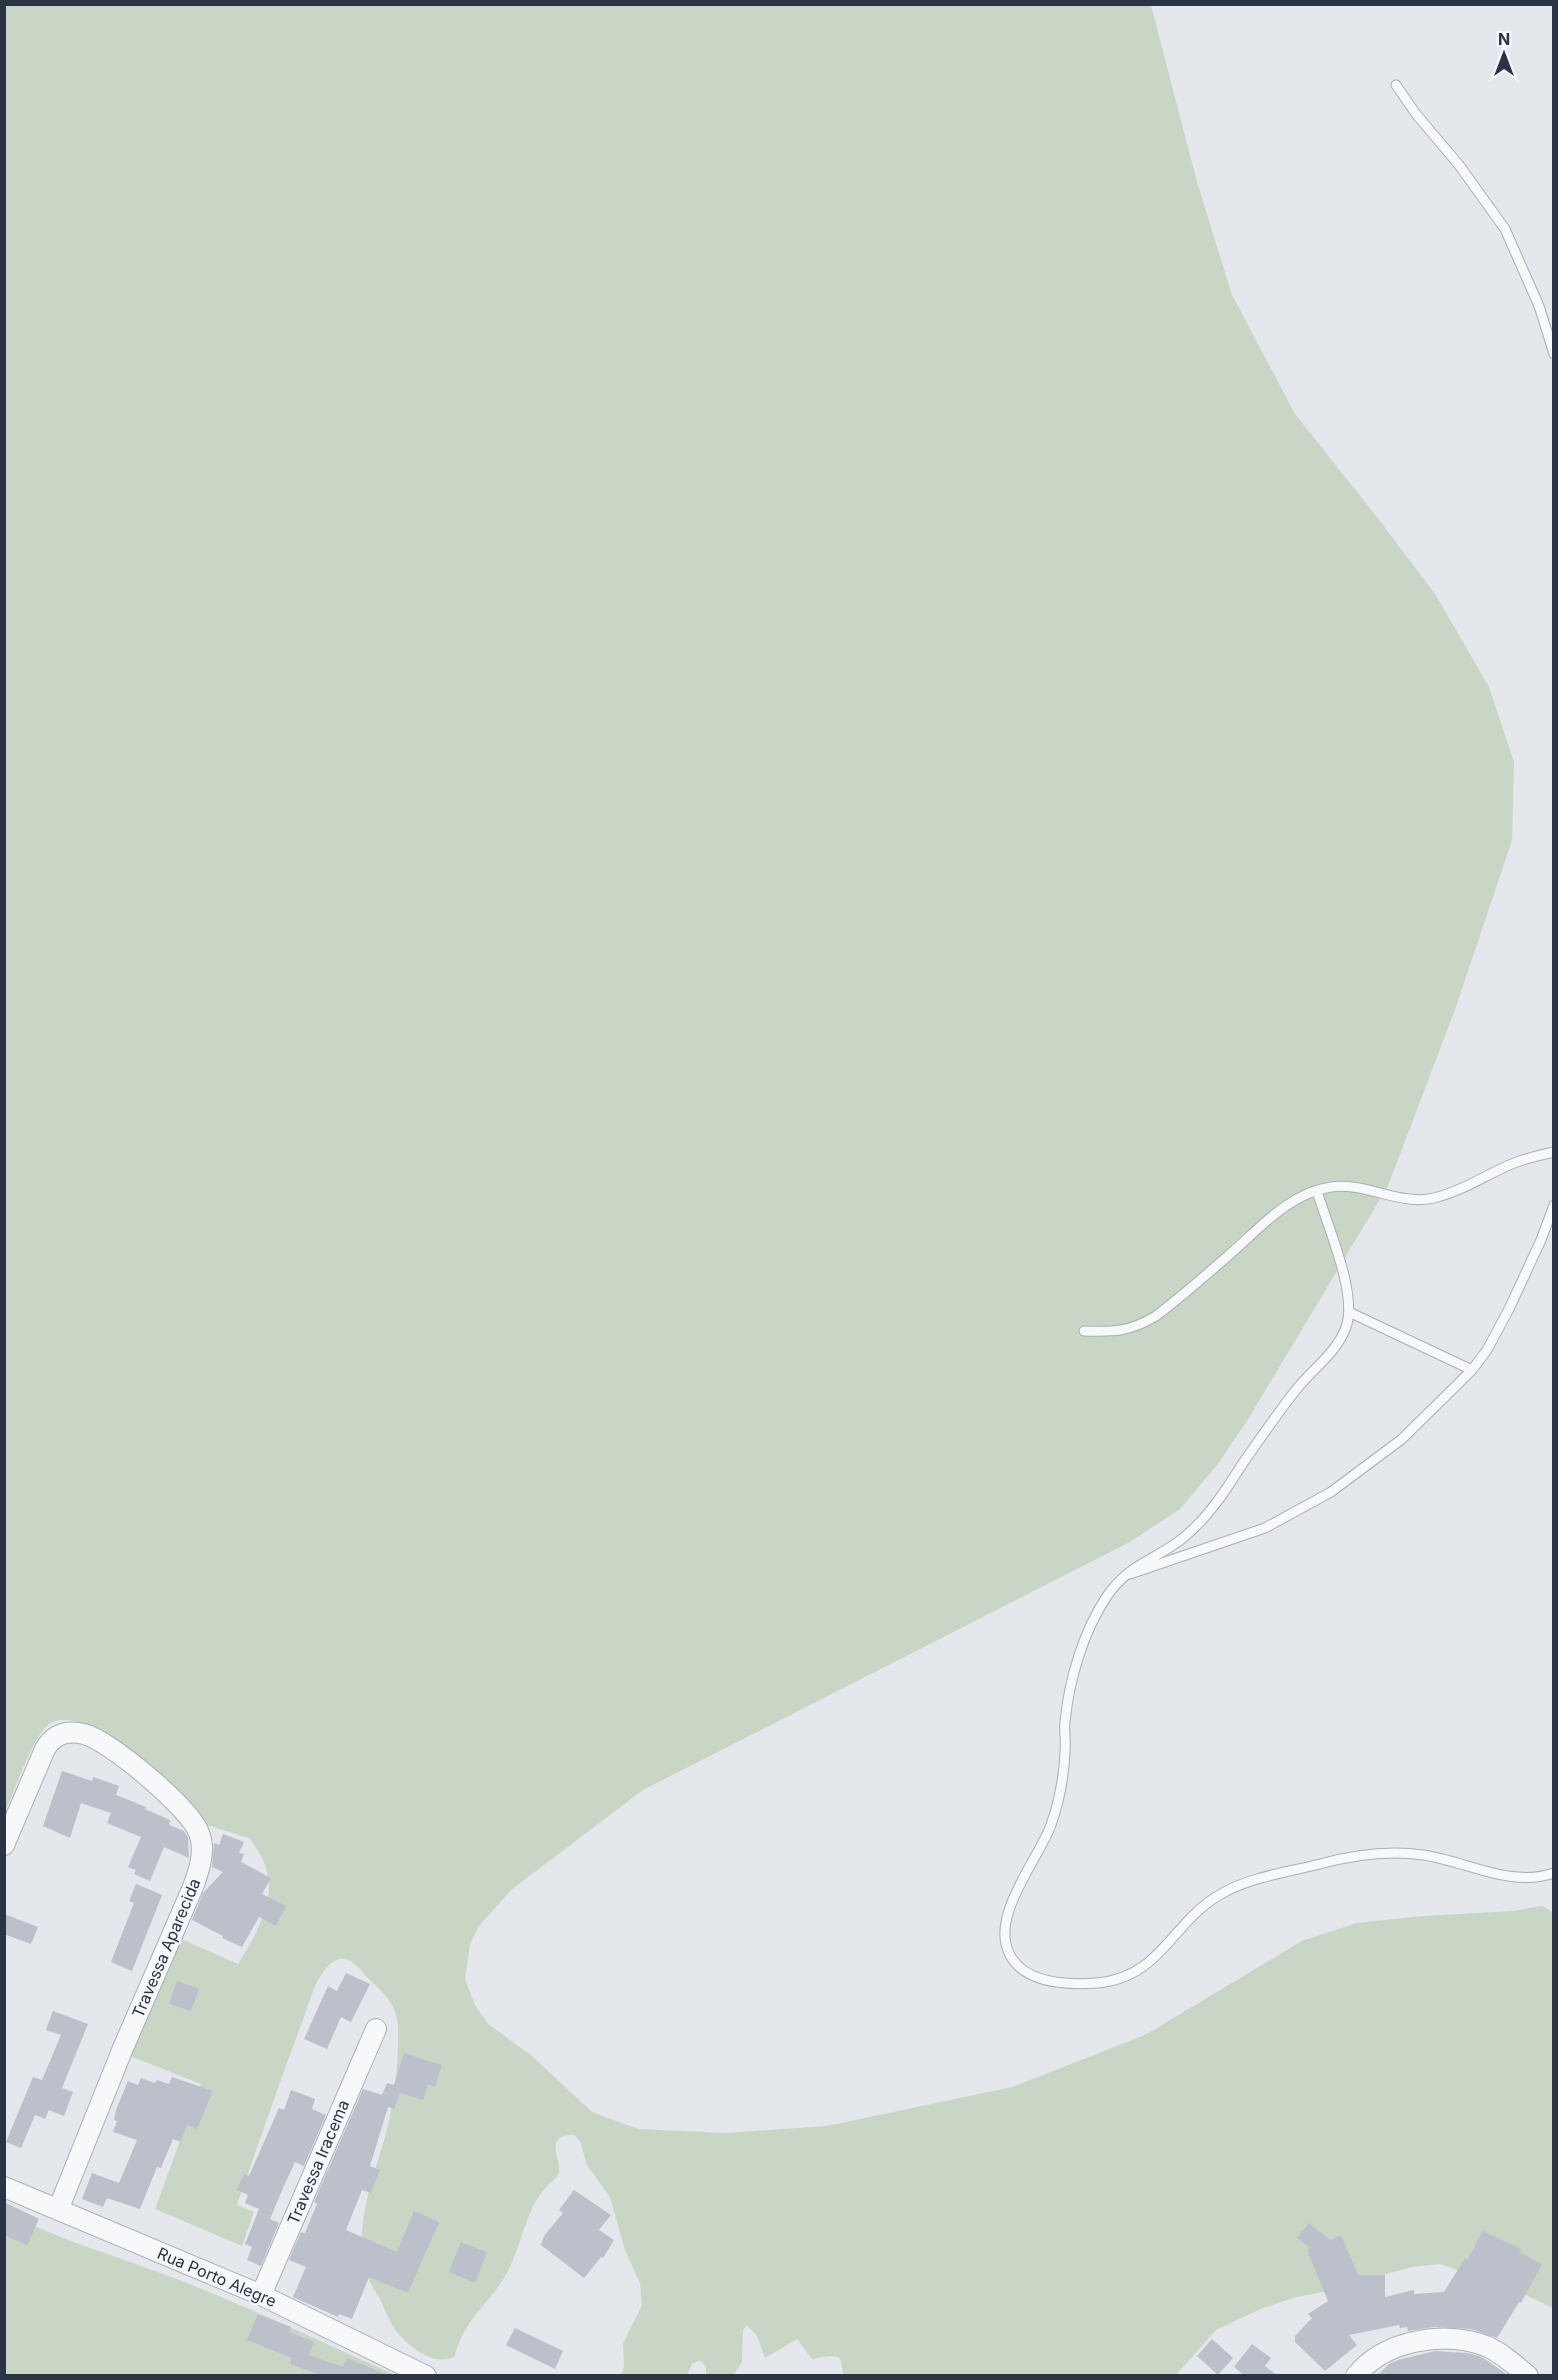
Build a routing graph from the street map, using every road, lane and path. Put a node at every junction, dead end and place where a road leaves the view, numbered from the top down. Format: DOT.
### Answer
graph roads {
  1 [pos="1396,85"];
  2 [pos="1554,354"];
  3 [pos="1554,1152"];
  4 [pos="1317,1191"];
  5 [pos="1554,1205"];
  6 [pos="1349,1312"];
  7 [pos="1084,1331"];
  8 [pos="1472,1370"];
  9 [pos="1122,1576"];
  10 [pos="4,1845"];
  11 [pos="1554,1873"];
  12 [pos="376,2029"];
  13 [pos="4,2187"];
  14 [pos="58,2210"];
  15 [pos="261,2295"];
  16 [pos="426,2376"];
  17 [pos="1356,2376"];
  18 [pos="1528,2376"];
  1 -- 2 [label="lane"];
  3 -- 4 [label="lane"];
  4 -- 6 [label="lane"];
  4 -- 7 [label="lane"];
  5 -- 8 [label="lane"];
  6 -- 8 [label="lane"];
  6 -- 9 [label="lane"];
  8 -- 9 [label="lane"];
  9 -- 11 [label="lane"];
  10 -- 14 [label="street, Travessa Aparecida"];
  12 -- 15 [label="street, Travessa Iracema"];
  13 -- 14 [label="street, Rua Porto Alegre"];
  14 -- 15 [label="street, Rua Porto Alegre"];
  15 -- 16 [label="street, Rua Porto Alegre"];
  17 -- 18 [label="street"];
}
